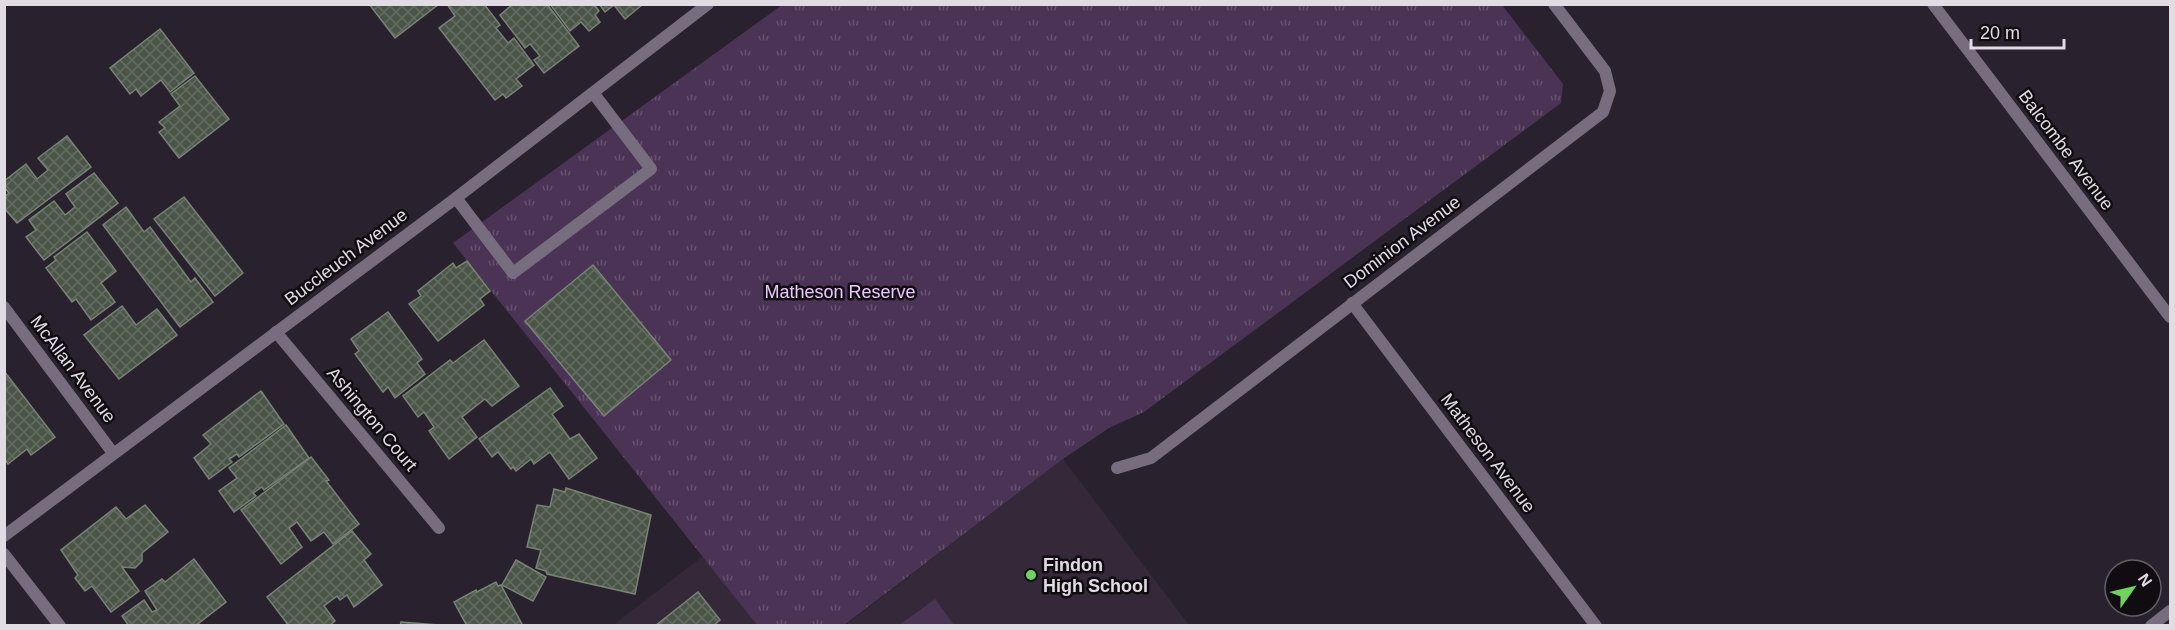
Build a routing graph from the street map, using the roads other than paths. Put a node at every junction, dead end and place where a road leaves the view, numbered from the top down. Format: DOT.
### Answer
graph roads {
  1 [pos="708,4"];
  2 [pos="1554,4"];
  3 [pos="1933,4"];
  4 [pos="594,94"];
  5 [pos="456,198"];
  6 [pos="1352,303"];
  7 [pos="4,307"];
  8 [pos="2170,317"];
  9 [pos="276,332"];
  10 [pos="113,453"];
  11 [pos="1117,468"];
  12 [pos="440,528"];
  13 [pos="4,536"];
  14 [pos="4,554"];
  15 [pos="2170,611"];
  16 [pos="60,626"];
  17 [pos="1596,626"];
  18 [pos="2151,626"];
  1 -- 4 [label="street, Buccleuch Avenue"];
  2 -- 6 [label="street, Dominion Avenue"];
  3 -- 8 [label="street, Balcombe Avenue"];
  4 -- 5 [label="street, Buccleuch Avenue"];
  4 -- 5 [label="street"];
  5 -- 9 [label="street, Buccleuch Avenue"];
  6 -- 11 [label="street, Dominion Avenue"];
  6 -- 17 [label="street, Matheson Avenue"];
  7 -- 10 [label="street, McAllan Avenue"];
  9 -- 10 [label="street, Buccleuch Avenue"];
  9 -- 12 [label="street, Ashington Court"];
  10 -- 13 [label="street, Buccleuch Avenue"];
  14 -- 16 [label="street"];
  15 -- 18 [label="street"];
}
